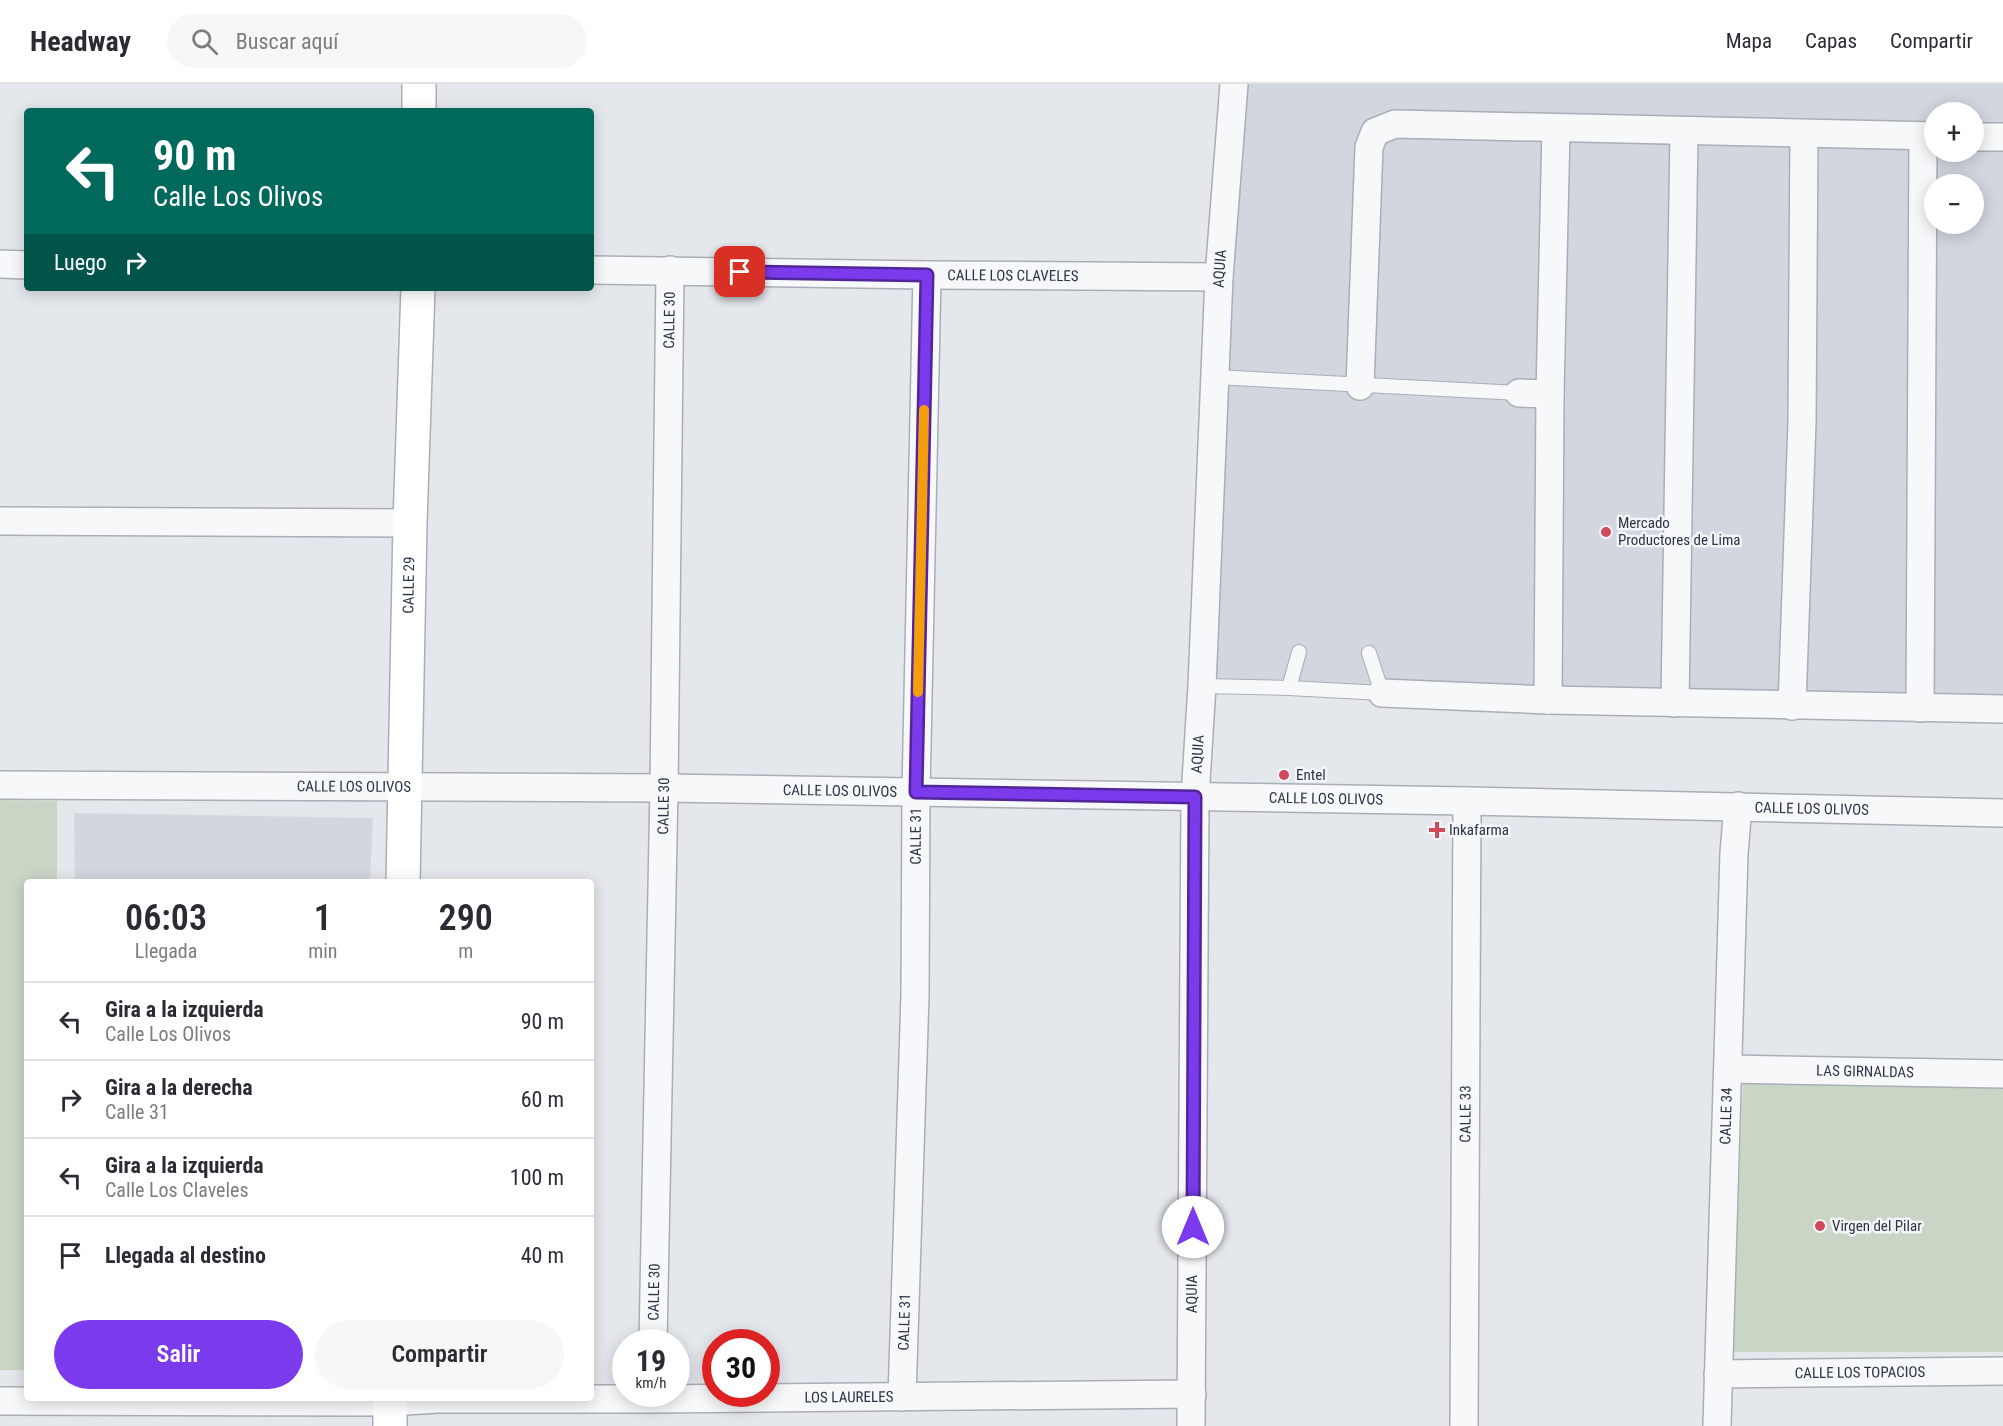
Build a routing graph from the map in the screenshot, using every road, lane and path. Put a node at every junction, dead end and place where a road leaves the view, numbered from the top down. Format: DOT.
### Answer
graph roads {
  1 [pos="419,84"];
  2 [pos="1234,84"];
  3 [pos="419,108"];
  4 [pos="1556,128"];
  5 [pos="1684,132"];
  6 [pos="1804,134"];
  7 [pos="1924,136"];
  8 [pos="1984,136"];
  9 [pos="2003,137"];
  10 [pos="1929,162"];
  11 [pos="0,264"];
  12 [pos="24,265"];
  13 [pos="594,270"];
  14 [pos="670,270"];
  15 [pos="927,275"];
  16 [pos="1219,277"];
  17 [pos="418,291"];
  18 [pos="1215,377"];
  19 [pos="1360,386"];
  20 [pos="1519,393"];
  21 [pos="1550,394"];
  22 [pos="0,522"];
  23 [pos="410,524"];
  24 [pos="1299,652"];
  25 [pos="1369,653"];
  26 [pos="1202,686"];
  27 [pos="1289,688"];
  28 [pos="1382,693"];
  29 [pos="1548,699"];
  30 [pos="1675,703"];
  31 [pos="1792,706"];
  32 [pos="1920,708"];
  33 [pos="2003,709"];
  34 [pos="0,785"];
  35 [pos="406,788"];
  36 [pos="664,788"];
  37 [pos="916,792"];
  38 [pos="1195,797"];
  39 [pos="1467,801"];
  40 [pos="1738,806"];
  41 [pos="2003,813"];
  42 [pos="403,879"];
  43 [pos="1728,1069"];
  44 [pos="2003,1074"];
  45 [pos="652,1329"];
  46 [pos="2003,1371"];
  47 [pos="1718,1374"];
  48 [pos="1192,1394"];
  49 [pos="690,1396"];
  50 [pos="594,1397"];
  51 [pos="612,1397"];
  52 [pos="902,1397"];
  53 [pos="0,1401"];
  54 [pos="428,1401"];
  55 [pos="390,1409"];
  56 [pos="1191,1426"];
  57 [pos="1464,1426"];
  58 [pos="1717,1426"];
  1 -- 3 [label="street"];
  2 -- 16 [label="street, AQUIA"];
  4 -- 5 [label="street"];
  4 -- 19 [label="street"];
  4 -- 21 [label="street"];
  5 -- 6 [label="street"];
  5 -- 30 [label="street"];
  6 -- 7 [label="street"];
  6 -- 31 [label="street"];
  8 -- 9 [label="street"];
  10 -- 32 [label="street"];
  11 -- 12 [label="street"];
  13 -- 14 [label="street, CALLE LOS CLAVELES"];
  14 -- 15 [label="street, CALLE LOS CLAVELES"];
  14 -- 36 [label="street, CALLE 30"];
  15 -- 16 [label="street, CALLE LOS CLAVELES"];
  15 -- 37 [label="street, CALLE 31"];
  16 -- 18 [label="street, AQUIA"];
  17 -- 23 [label="street, CALLE 29"];
  18 -- 19 [label="lane"];
  18 -- 26 [label="street, AQUIA"];
  19 -- 20 [label="lane"];
  20 -- 21 [label="street"];
  21 -- 29 [label="street"];
  22 -- 23 [label="street"];
  23 -- 35 [label="street, CALLE 29"];
  24 -- 27 [label="lane"];
  25 -- 28 [label="lane"];
  26 -- 27 [label="lane"];
  26 -- 38 [label="street, AQUIA"];
  27 -- 28 [label="lane"];
  28 -- 29 [label="street"];
  29 -- 30 [label="street"];
  30 -- 31 [label="street"];
  31 -- 32 [label="street"];
  32 -- 33 [label="street"];
  34 -- 35 [label="street, CALLE LOS OLIVOS"];
  35 -- 36 [label="street, CALLE LOS OLIVOS"];
  35 -- 42 [label="street, CALLE 29"];
  36 -- 37 [label="street, CALLE LOS OLIVOS"];
  36 -- 45 [label="street, CALLE 30"];
  37 -- 38 [label="street, CALLE LOS OLIVOS"];
  37 -- 52 [label="street, CALLE 31"];
  38 -- 39 [label="street, CALLE LOS OLIVOS"];
  38 -- 48 [label="street, AQUIA"];
  39 -- 40 [label="street, CALLE LOS OLIVOS"];
  39 -- 57 [label="street, CALLE 33"];
  40 -- 41 [label="street, CALLE LOS OLIVOS"];
  40 -- 43 [label="street, CALLE 34"];
  43 -- 44 [label="street, LAS GIRNALDAS"];
  43 -- 47 [label="street, CALLE 34"];
  46 -- 47 [label="street, CALLE LOS TOPACIOS"];
  47 -- 58 [label="street, CALLE 34"];
  48 -- 52 [label="street, LOS LAURELES"];
  48 -- 56 [label="street, AQUIA"];
  49 -- 52 [label="street, LOS LAURELES"];
  50 -- 51 [label="street, LOS LAURELES"];
  53 -- 55 [label="street, LOS LAURELES"];
  54 -- 55 [label="street, LOS LAURELES"];
}
